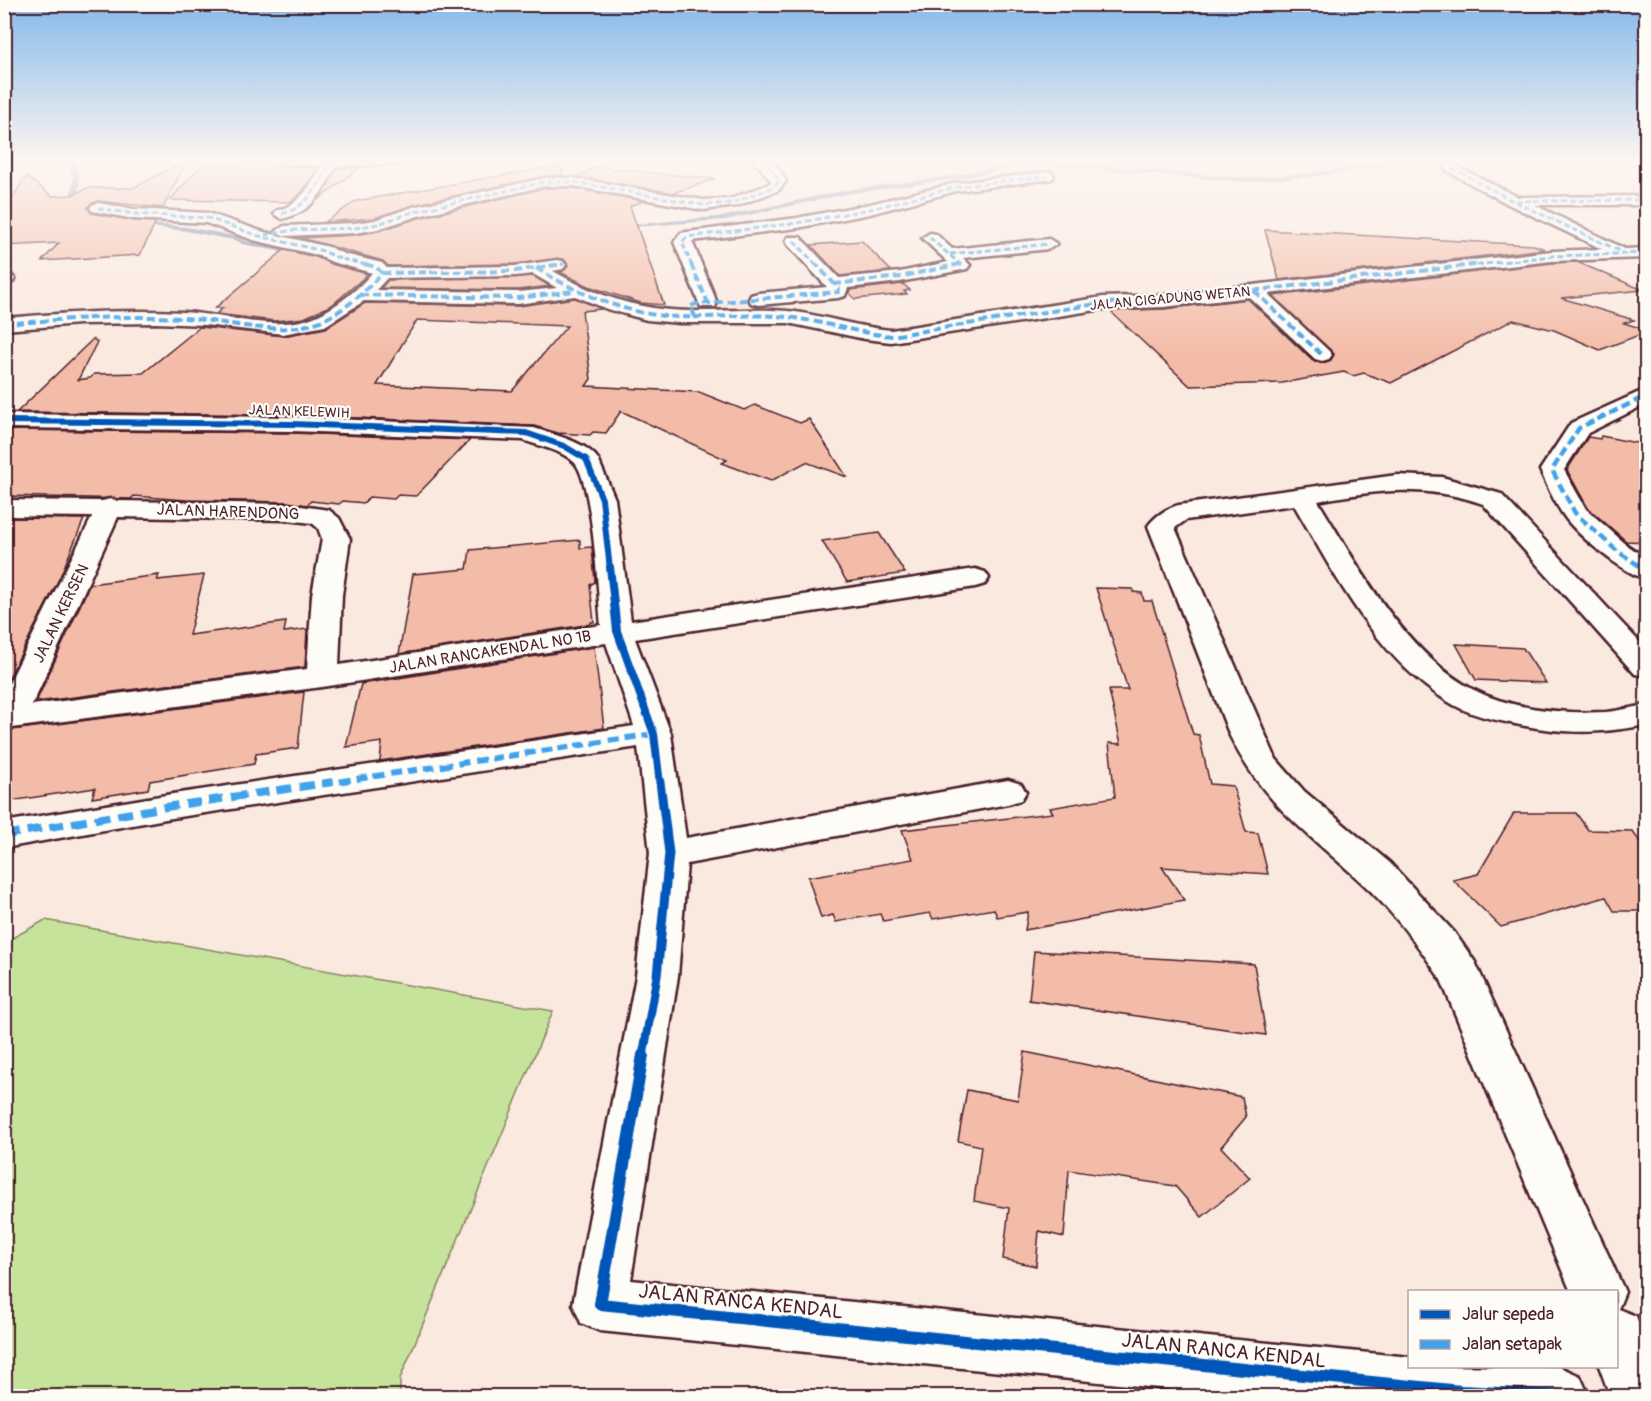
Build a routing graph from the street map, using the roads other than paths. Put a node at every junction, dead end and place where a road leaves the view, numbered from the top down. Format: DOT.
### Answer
graph roads {
  1 [pos="229,225"];
  2 [pos="370,225"];
  3 [pos="778,225"];
  4 [pos="1565,225"];
  5 [pos="259,236"];
  6 [pos="930,238"];
  7 [pos="794,241"];
  8 [pos="1049,244"];
  9 [pos="1624,253"];
  10 [pos="1647,253"];
  11 [pos="950,254"];
  12 [pos="564,264"];
  13 [pos="536,268"];
  14 [pos="382,272"];
  15 [pos="834,284"];
  16 [pos="574,291"];
  17 [pos="1254,291"];
  18 [pos="360,295"];
  19 [pos="702,310"];
  20 [pos="4,324"];
  21 [pos="1322,355"];
  22 [pos="1647,396"];
  23 [pos="4,421"];
  24 [pos="586,459"];
  25 [pos="1302,496"];
  26 [pos="110,507"];
  27 [pos="4,508"];
  28 [pos="1647,570"];
  29 [pos="975,578"];
  30 [pos="617,631"];
  31 [pos="1647,667"];
  32 [pos="322,677"];
  33 [pos="1647,715"];
  34 [pos="7,718"];
  35 [pos="654,734"];
  36 [pos="1008,792"];
  37 [pos="4,835"];
  38 [pos="669,853"];
  39 [pos="1598,1290"];
  40 [pos="1618,1339"];
  41 [pos="1560,1396"];
  42 [pos="1640,1396"];
  1 -- 5 [label="street"];
  2 -- 5 [label="street"];
  3 -- 19 [label="street"];
  4 -- 9 [label="street"];
  5 -- 14 [label="street"];
  6 -- 11 [label="street"];
  7 -- 15 [label="street"];
  8 -- 11 [label="street"];
  9 -- 10 [label="street, JALAN CIGADUNG WETAN"];
  9 -- 17 [label="street, JALAN CIGADUNG WETAN"];
  11 -- 15 [label="street"];
  12 -- 13 [label="street"];
  13 -- 14 [label="street"];
  13 -- 16 [label="street"];
  14 -- 18 [label="street"];
  15 -- 19 [label="street"];
  16 -- 18 [label="street"];
  16 -- 19 [label="street"];
  17 -- 19 [label="street, JALAN CIGADUNG WETAN"];
  17 -- 21 [label="street"];
  18 -- 20 [label="street"];
  22 -- 28 [label="street"];
  23 -- 24 [label="street, JALAN KELEWIH"];
  24 -- 30 [label="street, JALAN RANCA KENDAL"];
  25 -- 31 [label="street"];
  25 -- 33 [label="street"];
  25 -- 39 [label="street"];
  26 -- 27 [label="street, JALAN HARENDONG"];
  26 -- 32 [label="street, JALAN HARENDONG"];
  26 -- 34 [label="street, JALAN KERSEN"];
  29 -- 30 [label="street, JALAN RANCAKENDAL NO 1B"];
  30 -- 32 [label="street, JALAN RANCAKENDAL NO 1B"];
  30 -- 35 [label="street, JALAN RANCA KENDAL"];
  32 -- 34 [label="street, JALAN RANCAKENDAL NO 1B"];
  35 -- 37 [label="street"];
  35 -- 38 [label="street, JALAN RANCA KENDAL"];
  36 -- 38 [label="street"];
  38 -- 41 [label="street, JALAN RANCA KENDAL"];
  40 -- 42 [label="street"];
}
